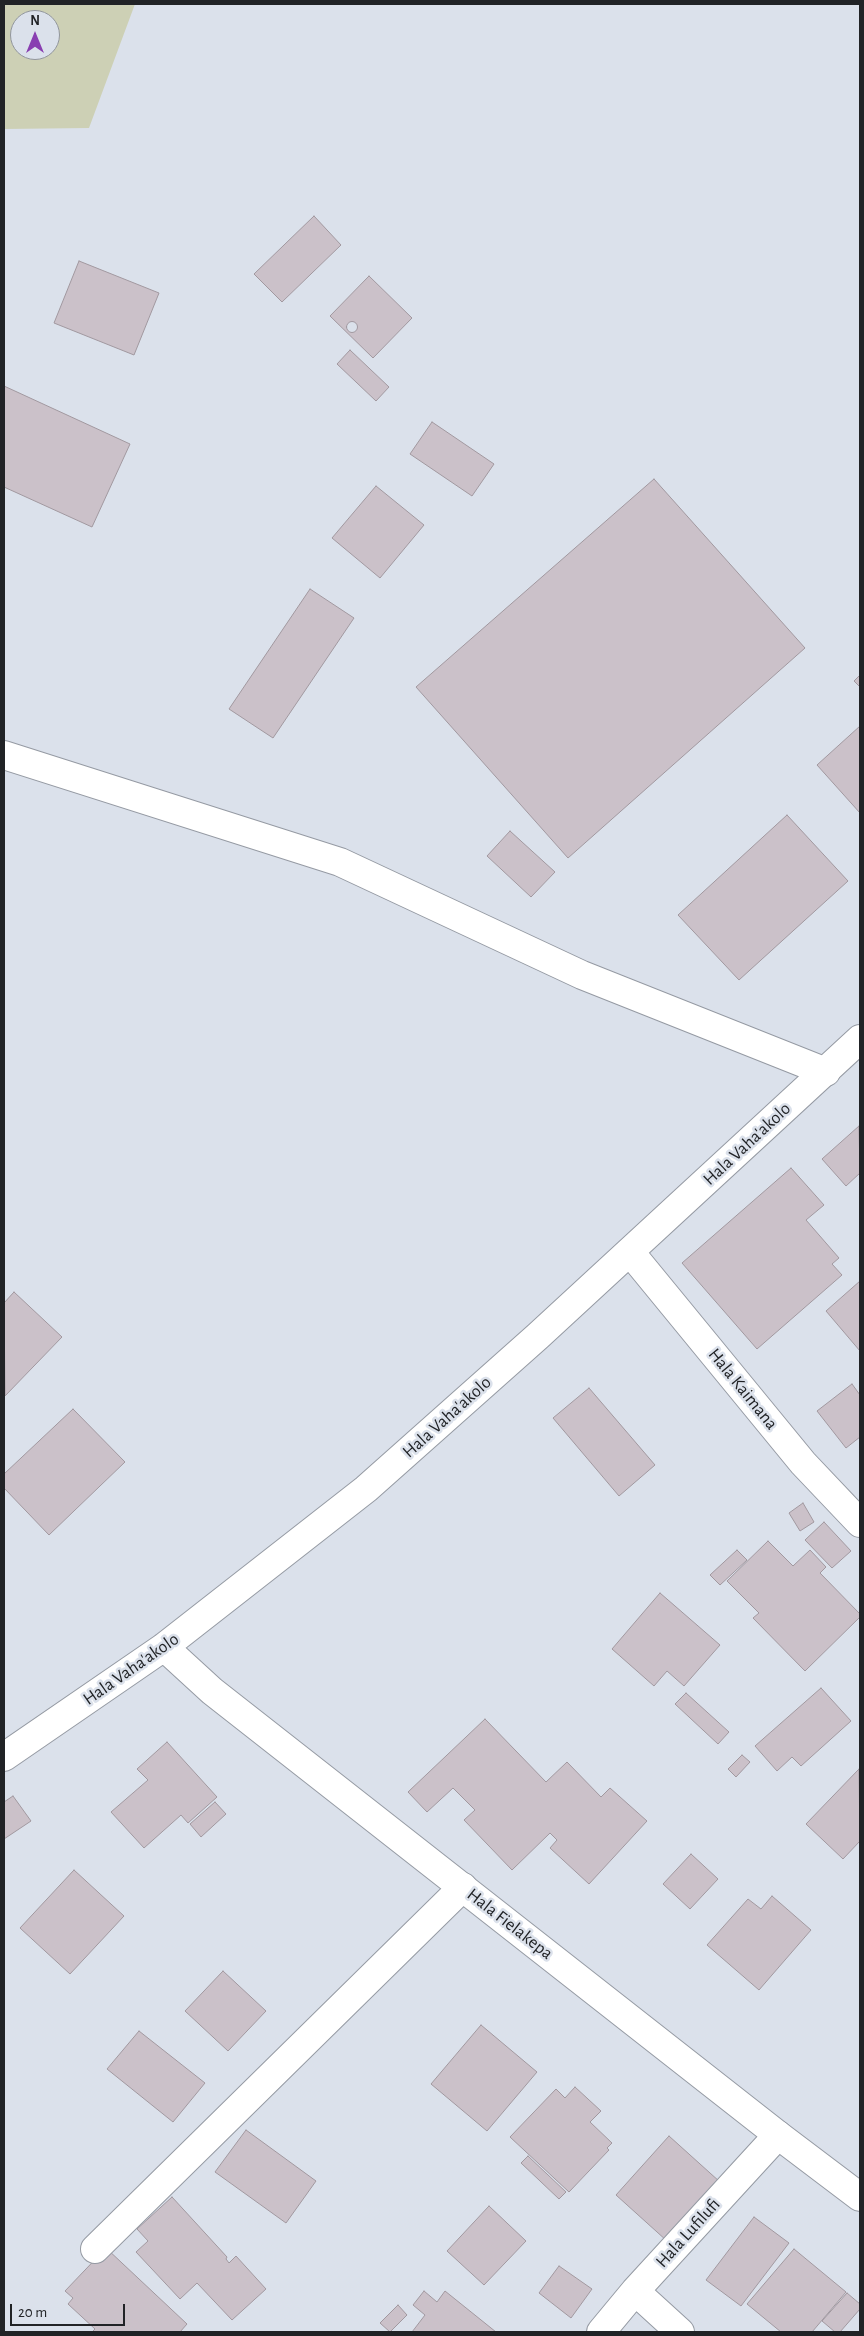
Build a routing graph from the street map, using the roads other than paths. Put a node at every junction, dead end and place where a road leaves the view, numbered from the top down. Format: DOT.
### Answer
graph roads {
  1 [pos="4,755"];
  2 [pos="860,1039"];
  3 [pos="826,1072"];
  4 [pos="630,1252"];
  5 [pos="860,1523"];
  6 [pos="164,1647"];
  7 [pos="4,1757"];
  8 [pos="463,1887"];
  9 [pos="778,2135"];
  10 [pos="860,2197"];
  11 [pos="95,2249"];
  12 [pos="635,2291"];
  13 [pos="601,2332"];
  14 [pos="680,2332"];
  1 -- 3 [label="street"];
  2 -- 3 [label="street, Hala Vaha'akolo"];
  3 -- 4 [label="street, Hala Vaha'akolo"];
  4 -- 5 [label="street, Hala Kaimana"];
  4 -- 6 [label="street, Hala Vaha'akolo"];
  6 -- 7 [label="street, Hala Vaha'akolo"];
  6 -- 8 [label="street, Hala Fielakepa"];
  8 -- 9 [label="street, Hala Fielakepa"];
  8 -- 11 [label="street"];
  9 -- 10 [label="street, Hala Fielakepa"];
  9 -- 12 [label="street, Hala Lufilufi"];
  12 -- 13 [label="street, Hala Lufilufi"];
  12 -- 14 [label="street"];
}
